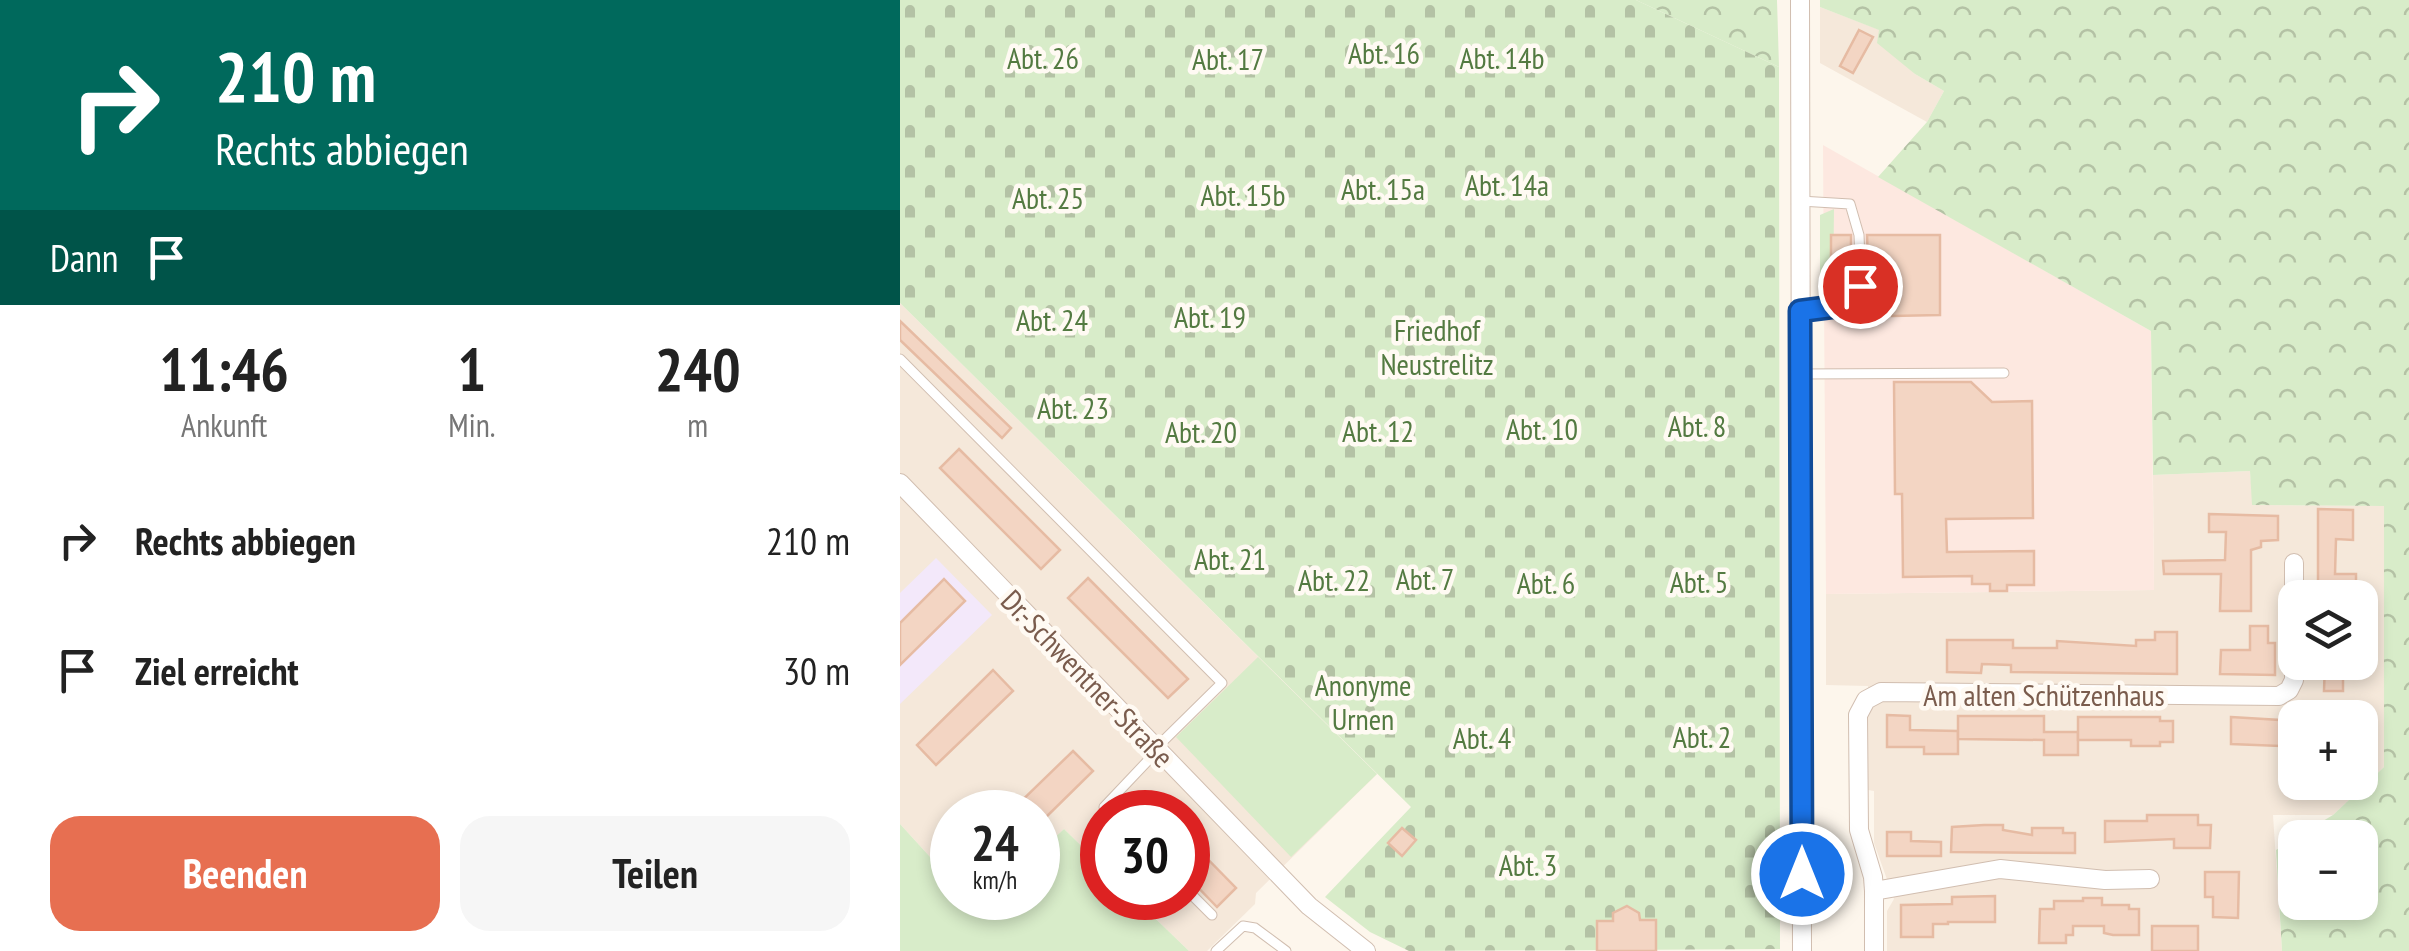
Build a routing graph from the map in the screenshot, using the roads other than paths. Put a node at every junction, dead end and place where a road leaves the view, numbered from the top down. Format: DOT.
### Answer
graph roads {
  1 [pos="1797,0"];
  2 [pos="1800,200"];
  3 [pos="1800,311"];
  4 [pos="900,359"];
  5 [pos="2004,373"];
  6 [pos="1800,374"];
  7 [pos="900,483"];
  8 [pos="2294,563"];
  9 [pos="1157,749"];
  10 [pos="1120,790"];
  11 [pos="2150,878"];
  12 [pos="1874,891"];
  13 [pos="1216,951"];
  14 [pos="1286,951"];
  15 [pos="1366,951"];
  16 [pos="1802,951"];
  17 [pos="1874,951"];
  1 -- 2 [label="street"];
  2 -- 3 [label="street"];
  2 -- 3 [label="lane"];
  3 -- 6 [label="street"];
  4 -- 9 [label="lane"];
  5 -- 6 [label="lane"];
  6 -- 16 [label="street"];
  7 -- 9 [label="street, Dr.-Schwentner-Straße"];
  8 -- 12 [label="street, Am alten Schützenhaus"];
  9 -- 10 [label="lane"];
  9 -- 15 [label="street, Dr.-Schwentner-Straße"];
  11 -- 12 [label="street"];
  12 -- 17 [label="street, Am alten Schützenhaus"];
  13 -- 14 [label="lane"];
}
